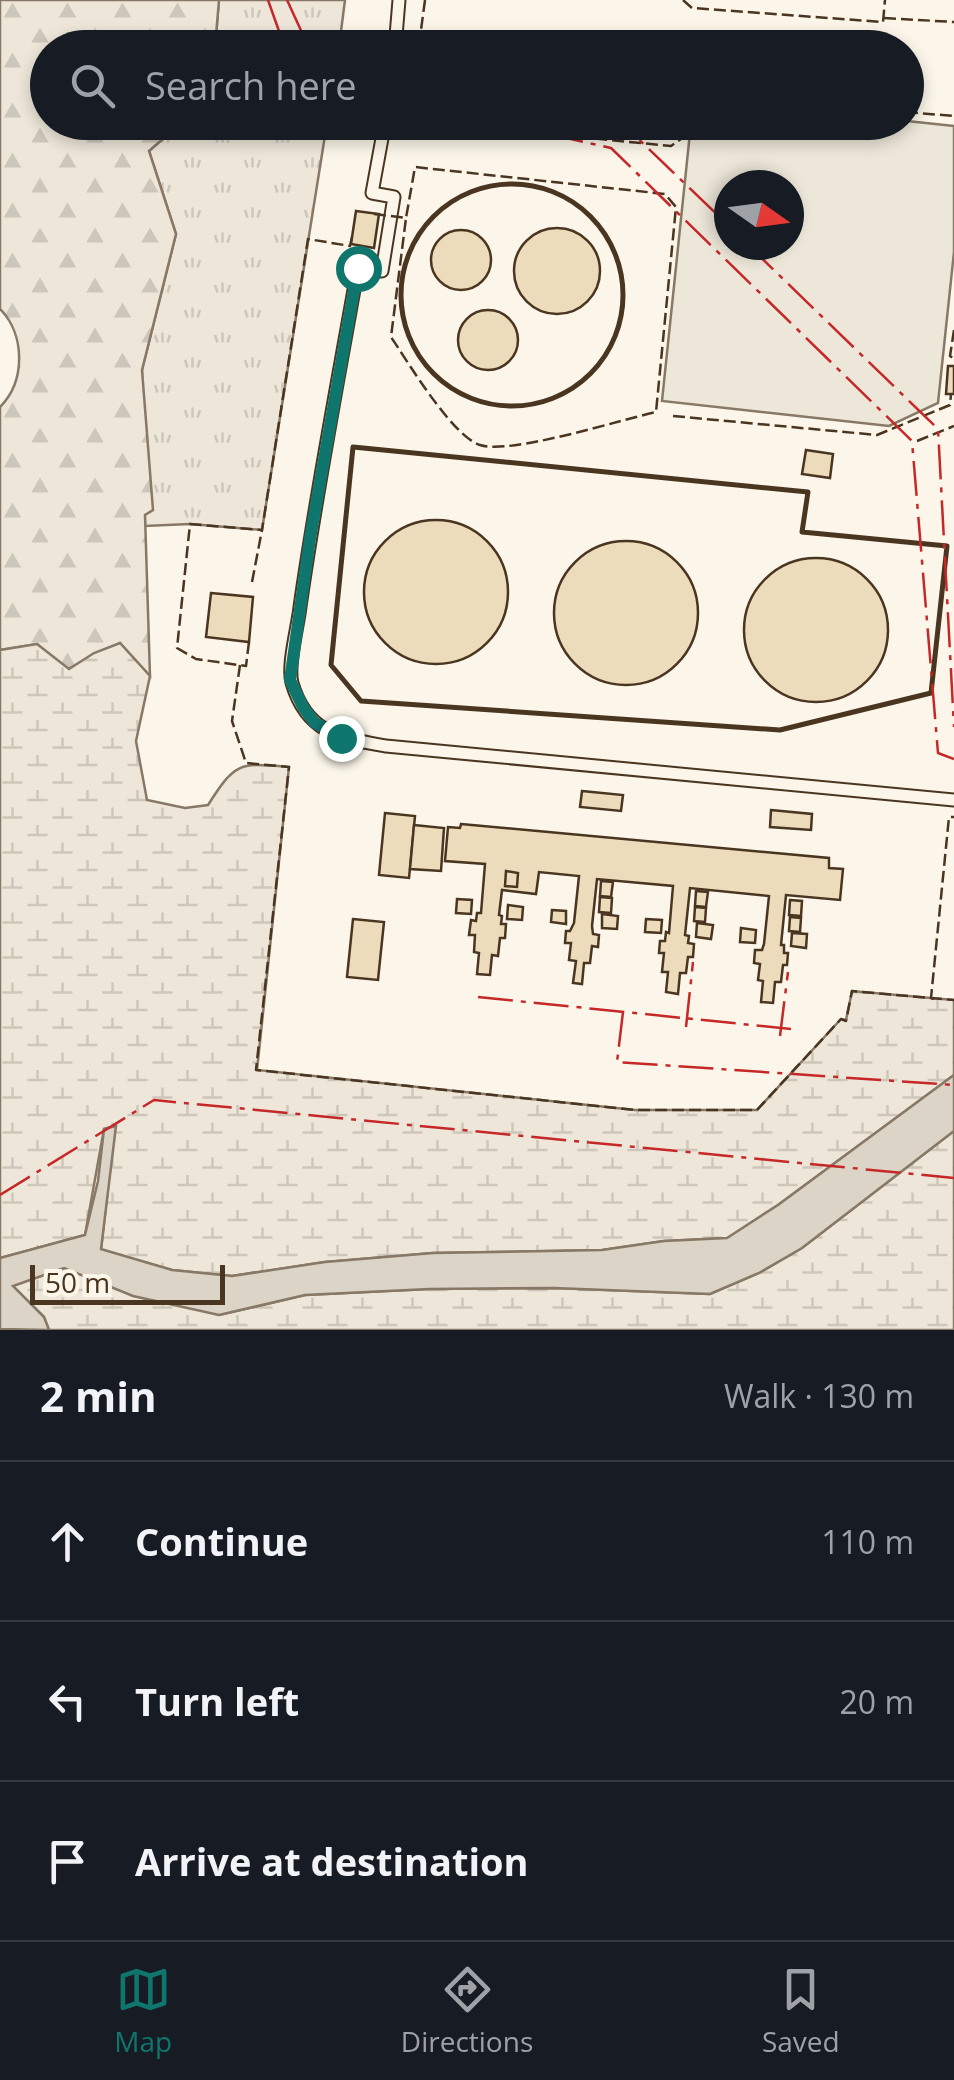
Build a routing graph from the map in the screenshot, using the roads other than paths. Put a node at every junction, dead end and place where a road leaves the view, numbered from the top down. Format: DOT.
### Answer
graph roads {
  1 [pos="399,0"];
  2 [pos="397,30"];
  3 [pos="382,140"];
  4 [pos="954,800"];
  1 -- 2 [label="lane"];
  3 -- 4 [label="lane"];
}
